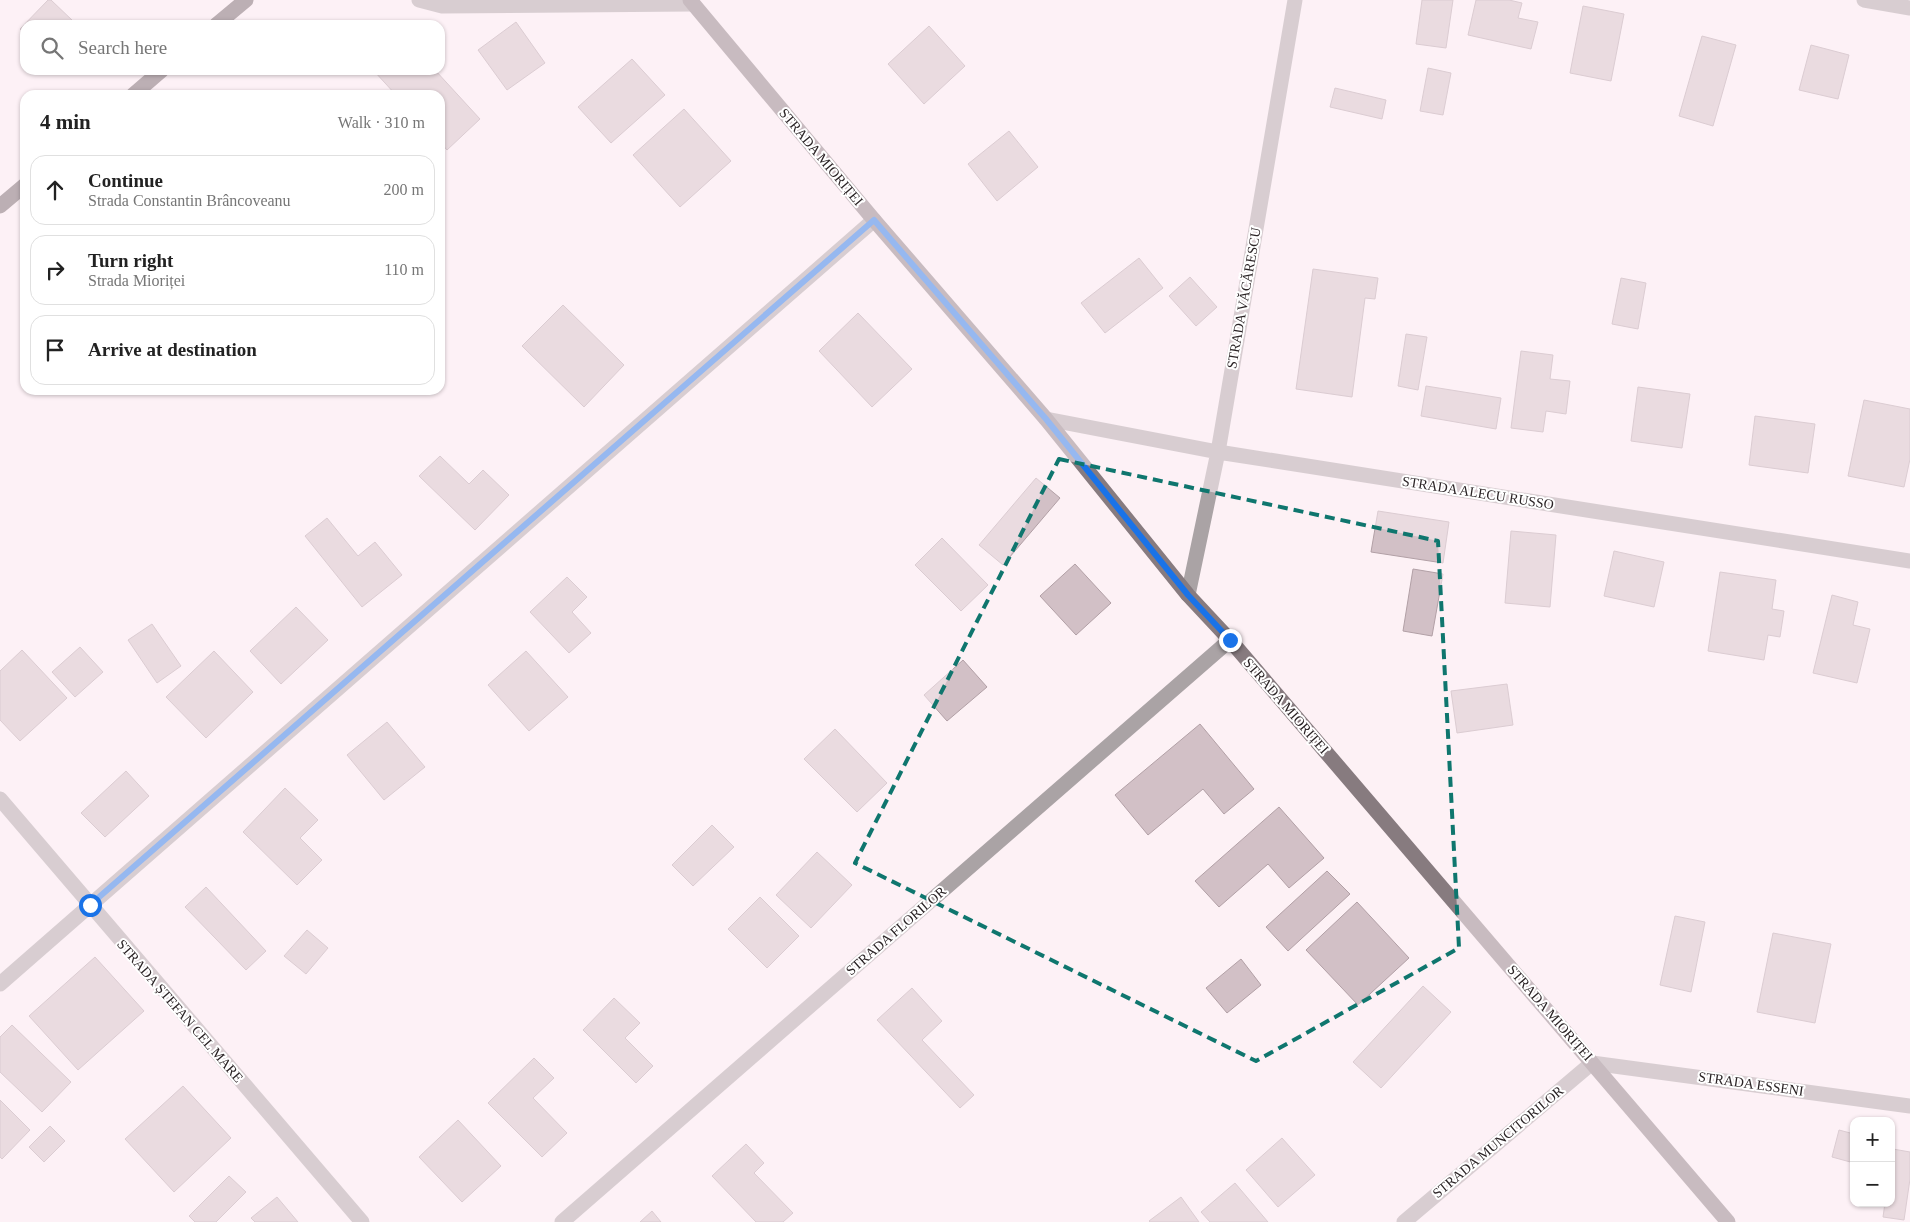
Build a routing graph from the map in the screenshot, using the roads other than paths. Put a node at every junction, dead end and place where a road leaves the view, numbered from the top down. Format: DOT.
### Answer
graph roads {
  1 [pos="246,0"];
  2 [pos="418,0"];
  3 [pos="1295,0"];
  4 [pos="1864,0"];
  5 [pos="691,2"];
  6 [pos="1910,8"];
  7 [pos="222,20"];
  8 [pos="156,75"];
  9 [pos="139,90"];
  10 [pos="20,190"];
  11 [pos="0,206"];
  12 [pos="874,220"];
  13 [pos="1046,419"];
  14 [pos="1218,452"];
  15 [pos="1910,561"];
  16 [pos="1188,595"];
  17 [pos="1230,640"];
  18 [pos="0,799"];
  19 [pos="90,905"];
  20 [pos="0,984"];
  21 [pos="1592,1063"];
  22 [pos="1910,1106"];
  23 [pos="362,1222"];
  24 [pos="562,1222"];
  25 [pos="1404,1222"];
  26 [pos="1728,1222"];
  1 -- 7 [label="main road"];
  2 -- 5 [label="street, STRADA MIORIȚEI"];
  3 -- 14 [label="street, STRADA VĂCĂRESCU"];
  4 -- 6 [label="street"];
  5 -- 12 [label="street, STRADA MIORIȚEI"];
  8 -- 9 [label="main road"];
  10 -- 11 [label="main road"];
  12 -- 13 [label="street, STRADA MIORIȚEI"];
  12 -- 19 [label="street"];
  13 -- 14 [label="street, STRADA ALECU RUSSO"];
  13 -- 16 [label="street, STRADA MIORIȚEI"];
  14 -- 15 [label="street, STRADA ALECU RUSSO"];
  14 -- 16 [label="street, STRADA VĂCĂRESCU"];
  16 -- 17 [label="street, STRADA MIORIȚEI"];
  17 -- 21 [label="street, STRADA MIORIȚEI"];
  17 -- 24 [label="street, STRADA FLORILOR"];
  18 -- 19 [label="street, STRADA ȘTEFAN CEL MARE"];
  19 -- 20 [label="street"];
  19 -- 23 [label="street, STRADA ȘTEFAN CEL MARE"];
  21 -- 22 [label="street, STRADA ESSENI"];
  21 -- 25 [label="street, STRADA MUNCITORILOR"];
  21 -- 26 [label="street, STRADA MIORIȚEI"];
}
